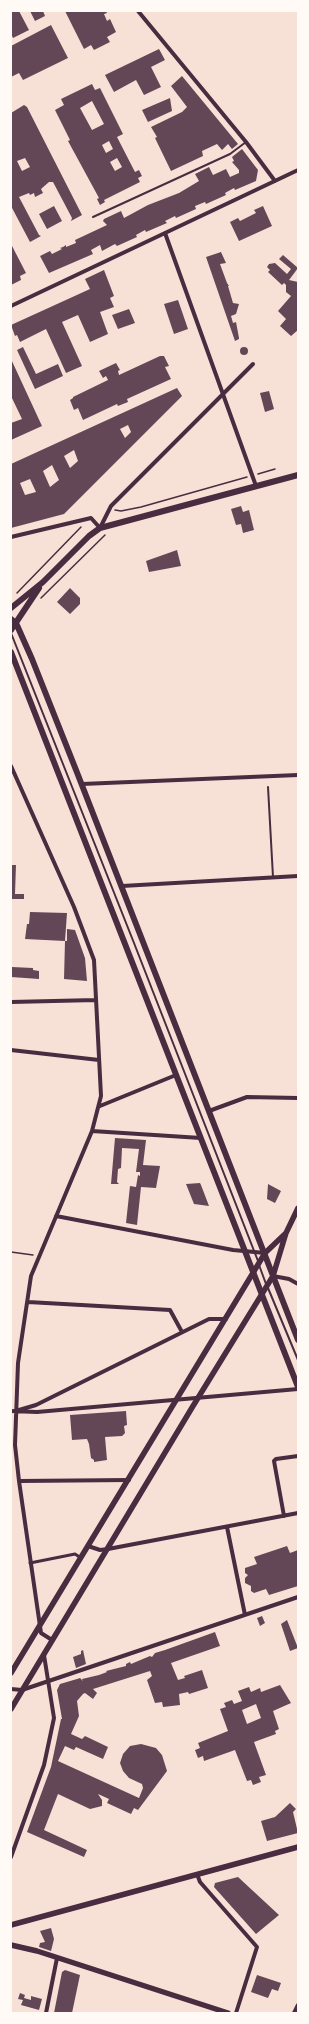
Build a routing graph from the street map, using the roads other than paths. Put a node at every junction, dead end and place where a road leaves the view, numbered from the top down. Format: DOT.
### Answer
graph roads {
  1 [pos="138,11"];
  2 [pos="246,142"];
  3 [pos="298,170"];
  4 [pos="276,181"];
  5 [pos="93,217"];
  6 [pos="165,233"];
  7 [pos="11,306"];
  8 [pos="253,364"];
  9 [pos="224,394"];
  10 [pos="298,475"];
  11 [pos="256,486"];
  12 [pos="100,528"];
  13 [pos="11,537"];
  14 [pos="43,582"];
  15 [pos="11,608"];
  16 [pos="14,621"];
  17 [pos="11,631"];
  18 [pos="11,652"];
  19 [pos="11,766"];
  20 [pos="298,775"];
  21 [pos="82,784"];
  22 [pos="268,787"];
  23 [pos="298,876"];
  24 [pos="273,877"];
  25 [pos="122,886"];
  26 [pos="96,1000"];
  27 [pos="11,1002"];
  28 [pos="11,1050"];
  29 [pos="99,1060"];
  30 [pos="176,1075"];
  31 [pos="298,1098"];
  32 [pos="100,1106"];
  33 [pos="210,1111"];
  34 [pos="92,1131"];
  35 [pos="202,1138"];
  36 [pos="297,1211"];
  37 [pos="56,1216"];
  38 [pos="286,1233"];
  39 [pos="245,1252"];
  40 [pos="255,1252"];
  41 [pos="265,1253"];
  42 [pos="259,1264"];
  43 [pos="253,1273"];
  44 [pos="274,1276"];
  45 [pos="298,1284"];
  46 [pos="267,1286"];
  47 [pos="262,1295"];
  48 [pos="28,1302"];
  49 [pos="226,1319"];
  50 [pos="182,1332"];
  51 [pos="298,1340"];
  52 [pos="298,1360"];
  53 [pos="298,1388"];
  54 [pos="198,1397"];
  55 [pos="177,1400"];
  56 [pos="14,1411"];
  57 [pos="298,1456"];
  58 [pos="129,1480"];
  59 [pos="19,1481"];
  60 [pos="298,1513"];
  61 [pos="284,1516"];
  62 [pos="227,1527"];
  63 [pos="88,1546"];
  64 [pos="108,1549"];
  65 [pos="81,1558"];
  66 [pos="30,1563"];
  67 [pos="298,1597"];
  68 [pos="245,1615"];
  69 [pos="40,1626"];
  70 [pos="52,1640"];
  71 [pos="44,1655"];
  72 [pos="11,1673"];
  73 [pos="47,1682"];
  74 [pos="11,1689"];
  75 [pos="22,1690"];
  76 [pos="11,1709"];
  77 [pos="298,1847"];
  78 [pos="12,1854"];
  79 [pos="197,1874"];
  80 [pos="11,1925"];
  81 [pos="11,1946"];
  82 [pos="57,1958"];
  83 [pos="298,2005"];
  84 [pos="46,2013"];
  85 [pos="228,2013"];
  86 [pos="236,2013"];
  87 [pos="294,2013"];
  1 -- 2 [label="street"];
  2 -- 4 [label="street"];
  2 -- 5 [label="lane"];
  3 -- 4 [label="street"];
  4 -- 6 [label="street"];
  6 -- 7 [label="street"];
  6 -- 9 [label="street"];
  8 -- 9 [label="street"];
  9 -- 11 [label="street"];
  9 -- 12 [label="street"];
  10 -- 11 [label="main road"];
  11 -- 12 [label="main road"];
  12 -- 13 [label="street"];
  12 -- 14 [label="main road"];
  14 -- 15 [label="main road"];
  14 -- 16 [label="main road"];
  16 -- 17 [label="main road"];
  16 -- 21 [label="main road"];
  17 -- 40 [label="lane"];
  18 -- 30 [label="main road"];
  19 -- 26 [label="street"];
  20 -- 21 [label="street"];
  21 -- 25 [label="main road"];
  22 -- 24 [label="lane"];
  23 -- 24 [label="street"];
  24 -- 25 [label="street"];
  25 -- 33 [label="main road"];
  26 -- 27 [label="street"];
  26 -- 29 [label="street"];
  28 -- 29 [label="street"];
  29 -- 32 [label="street"];
  30 -- 32 [label="street"];
  30 -- 35 [label="main road"];
  31 -- 33 [label="street"];
  32 -- 34 [label="street"];
  33 -- 41 [label="main road"];
  34 -- 35 [label="street"];
  34 -- 37 [label="street"];
  35 -- 39 [label="main road"];
  36 -- 38 [label="main road"];
  37 -- 39 [label="street"];
  37 -- 48 [label="street"];
  38 -- 41 [label="main road"];
  38 -- 44 [label="main road"];
  39 -- 40 [label="street"];
  39 -- 43 [label="main road"];
  40 -- 41 [label="street"];
  40 -- 42 [label="lane"];
  41 -- 42 [label="main road"];
  41 -- 44 [label="main road"];
  42 -- 43 [label="main road"];
  42 -- 46 [label="lane"];
  43 -- 47 [label="main road"];
  43 -- 49 [label="main road"];
  44 -- 45 [label="street"];
  44 -- 46 [label="main road"];
  44 -- 51 [label="main road"];
  46 -- 47 [label="main road"];
  46 -- 52 [label="lane"];
  47 -- 53 [label="main road"];
  47 -- 54 [label="main road"];
  48 -- 50 [label="street"];
  48 -- 56 [label="street"];
  49 -- 50 [label="street"];
  49 -- 55 [label="main road"];
  50 -- 56 [label="street"];
  53 -- 54 [label="street"];
  54 -- 55 [label="street"];
  54 -- 64 [label="main road"];
  55 -- 56 [label="street"];
  55 -- 58 [label="main road"];
  56 -- 59 [label="street"];
  57 -- 61 [label="street"];
  58 -- 59 [label="street"];
  58 -- 63 [label="main road"];
  59 -- 66 [label="street"];
  60 -- 61 [label="street"];
  61 -- 62 [label="street"];
  62 -- 64 [label="street"];
  62 -- 68 [label="street"];
  63 -- 64 [label="street"];
  63 -- 65 [label="main road"];
  64 -- 70 [label="main road"];
  65 -- 66 [label="street"];
  65 -- 69 [label="main road"];
  66 -- 69 [label="street"];
  67 -- 68 [label="street"];
  68 -- 73 [label="street"];
  69 -- 70 [label="street"];
  69 -- 72 [label="main road"];
  70 -- 71 [label="main road"];
  71 -- 73 [label="street"];
  71 -- 75 [label="main road"];
  73 -- 75 [label="street"];
  73 -- 78 [label="street"];
  74 -- 75 [label="street"];
  75 -- 76 [label="main road"];
  77 -- 79 [label="main road"];
  79 -- 80 [label="main road"];
  79 -- 86 [label="street"];
  81 -- 82 [label="main road"];
  82 -- 84 [label="street"];
  82 -- 85 [label="main road"];
  83 -- 87 [label="street"];
}
